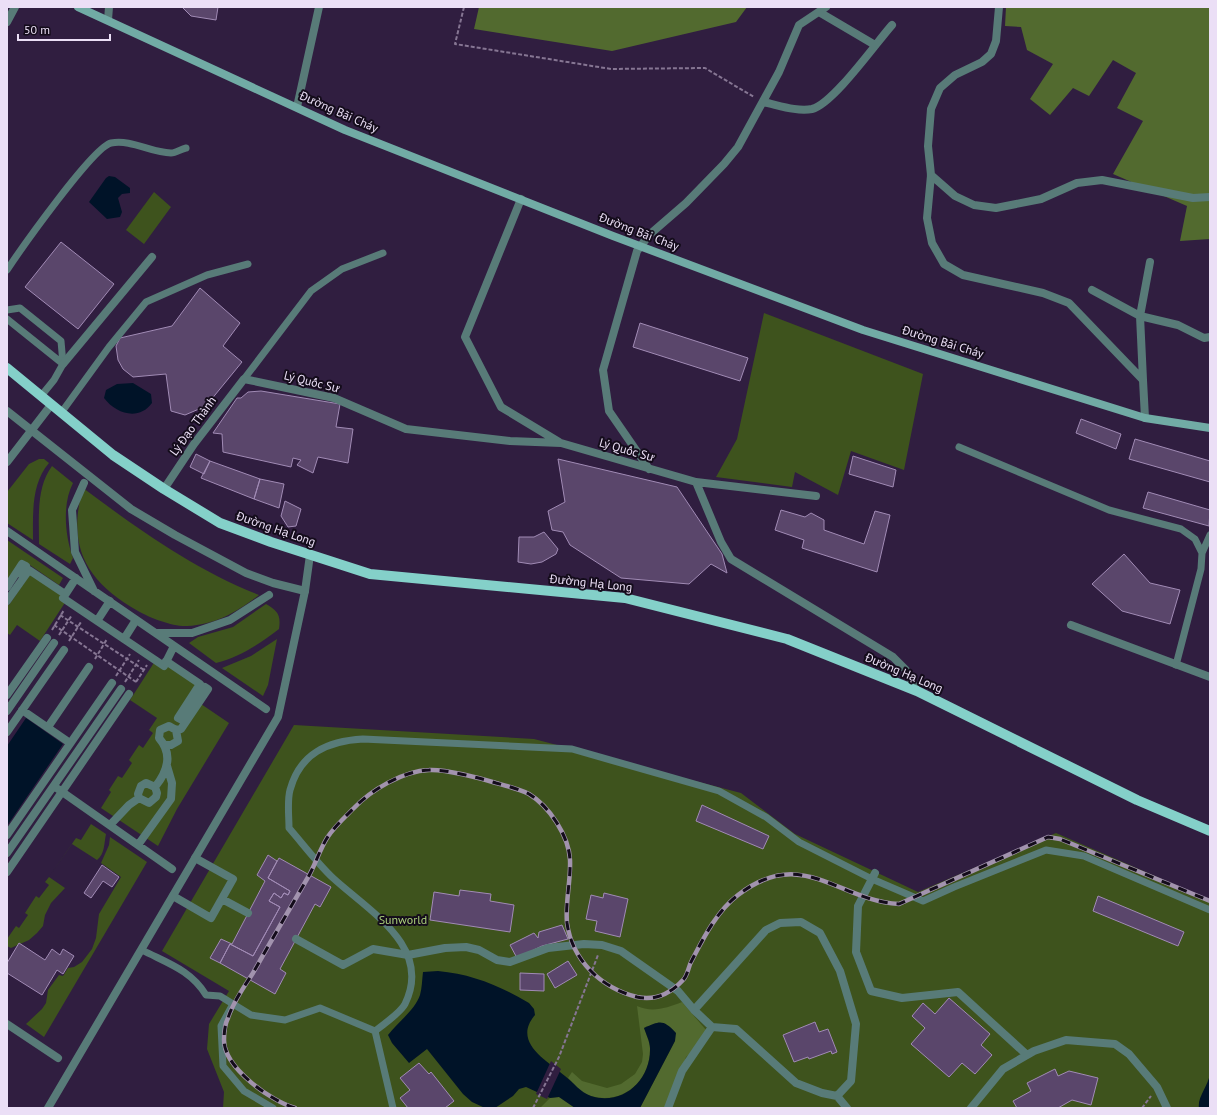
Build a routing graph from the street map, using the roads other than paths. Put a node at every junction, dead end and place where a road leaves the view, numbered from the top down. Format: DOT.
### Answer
graph roads {
  1 [pos="15,7"];
  2 [pos="78,7"];
  3 [pos="109,7"];
  4 [pos="319,7"];
  5 [pos="1000,7"];
  6 [pos="822,9"];
  7 [pos="108,20"];
  8 [pos="7,22"];
  9 [pos="892,25"];
  10 [pos="875,45"];
  11 [pos="763,102"];
  12 [pos="297,107"];
  13 [pos="186,148"];
  14 [pos="931,175"];
  15 [pos="1210,197"];
  16 [pos="521,199"];
  17 [pos="641,246"];
  18 [pos="383,253"];
  19 [pos="152,257"];
  20 [pos="1150,262"];
  21 [pos="248,264"];
  22 [pos="7,270"];
  23 [pos="1092,290"];
  24 [pos="7,310"];
  25 [pos="1140,316"];
  26 [pos="7,319"];
  27 [pos="1210,337"];
  28 [pos="63,364"];
  29 [pos="7,368"];
  30 [pos="244,379"];
  31 [pos="1143,380"];
  32 [pos="41,396"];
  33 [pos="51,405"];
  34 [pos="7,411"];
  35 [pos="61,413"];
  36 [pos="1145,418"];
  37 [pos="1210,428"];
  38 [pos="32,431"];
  39 [pos="561,443"];
  40 [pos="959,447"];
  41 [pos="7,462"];
  42 [pos="649,469"];
  43 [pos="696,482"];
  44 [pos="84,483"];
  45 [pos="164,489"];
  46 [pos="816,496"];
  47 [pos="7,531"];
  48 [pos="1210,535"];
  49 [pos="1202,553"];
  50 [pos="310,555"];
  51 [pos="76,578"];
  52 [pos="7,587"];
  53 [pos="95,591"];
  54 [pos="305,591"];
  55 [pos="7,594"];
  56 [pos="269,595"];
  57 [pos="67,598"];
  58 [pos="7,601"];
  59 [pos="110,602"];
  60 [pos="136,620"];
  61 [pos="97,621"];
  62 [pos="1071,625"];
  63 [pos="156,633"];
  64 [pos="47,638"];
  65 [pos="124,639"];
  66 [pos="54,643"];
  67 [pos="174,646"];
  68 [pos="64,650"];
  69 [pos="166,661"];
  70 [pos="1176,665"];
  71 [pos="89,667"];
  72 [pos="1210,677"];
  73 [pos="112,682"];
  74 [pos="121,689"];
  75 [pos="917,690"];
  76 [pos="129,694"];
  77 [pos="7,695"];
  78 [pos="266,709"];
  79 [pos="22,710"];
  80 [pos="7,711"];
  81 [pos="48,727"];
  82 [pos="176,730"];
  83 [pos="7,732"];
  84 [pos="70,743"];
  85 [pos="165,745"];
  86 [pos="167,766"];
  87 [pos="45,780"];
  88 [pos="54,786"];
  89 [pos="155,786"];
  90 [pos="62,792"];
  91 [pos="139,798"];
  92 [pos="110,825"];
  93 [pos="1210,830"];
  94 [pos="7,835"];
  95 [pos="138,845"];
  96 [pos="7,853"];
  97 [pos="195,858"];
  98 [pos="172,869"];
  99 [pos="7,872"];
  100 [pos="874,876"];
  101 [pos="173,896"];
  102 [pos="222,899"];
  103 [pos="1210,910"];
  104 [pos="248,913"];
  105 [pos="296,939"];
  106 [pos="142,950"];
  107 [pos="408,955"];
  108 [pos="232,1004"];
  109 [pos="694,1010"];
  110 [pos="7,1024"];
  111 [pos="712,1027"];
  112 [pos="375,1031"];
  113 [pos="1027,1055"];
  114 [pos="58,1058"];
  115 [pos="837,1096"];
  116 [pos="48,1108"];
  117 [pos="273,1108"];
  118 [pos="393,1108"];
  119 [pos="668,1108"];
  120 [pos="847,1108"];
  121 [pos="971,1108"];
  122 [pos="1166,1108"];
  1 -- 8 [label="street"];
  2 -- 7 [label="main road, Đường Bãi Cháy"];
  3 -- 7 [label="street"];
  4 -- 12 [label="street"];
  5 -- 14 [label="street"];
  6 -- 10 [label="street"];
  6 -- 11 [label="street"];
  7 -- 12 [label="main road, Đường Bãi Cháy"];
  9 -- 10 [label="street"];
  10 -- 11 [label="street"];
  11 -- 17 [label="street"];
  12 -- 16 [label="main road, Đường Bãi Cháy"];
  13 -- 22 [label="lane"];
  14 -- 15 [label="street"];
  14 -- 31 [label="street"];
  16 -- 17 [label="main road, Đường Bãi Cháy"];
  16 -- 39 [label="street"];
  17 -- 36 [label="main road, Đường Bãi Cháy"];
  17 -- 42 [label="street"];
  18 -- 30 [label="lane"];
  19 -- 28 [label="street"];
  20 -- 25 [label="street"];
  21 -- 35 [label="lane"];
  23 -- 25 [label="street"];
  24 -- 28 [label="lane"];
  25 -- 27 [label="street"];
  25 -- 31 [label="street"];
  26 -- 28 [label="lane"];
  28 -- 32 [label="lane"];
  29 -- 32 [label="main road, Đường Hạ Long"];
  30 -- 39 [label="street, Lý Quốc Sư"];
  30 -- 45 [label="street, Lý Đạo Thành"];
  31 -- 36 [label="street"];
  32 -- 33 [label="main road, Đường Hạ Long"];
  33 -- 35 [label="main road, Đường Hạ Long"];
  33 -- 38 [label="street"];
  34 -- 38 [label="street"];
  35 -- 45 [label="main road, Đường Hạ Long"];
  36 -- 37 [label="main road, Đường Bãi Cháy"];
  38 -- 41 [label="street"];
  38 -- 54 [label="street"];
  39 -- 42 [label="street, Lý Quốc Sư"];
  40 -- 49 [label="lane"];
  42 -- 43 [label="street, Lý Quốc Sư"];
  43 -- 46 [label="street, Lý Quốc Sư"];
  43 -- 75 [label="street"];
  44 -- 53 [label="street"];
  45 -- 50 [label="main road, Đường Hạ Long"];
  47 -- 51 [label="street"];
  48 -- 49 [label="lane"];
  49 -- 70 [label="lane"];
  50 -- 54 [label="street"];
  50 -- 75 [label="main road, Đường Hạ Long"];
  51 -- 53 [label="street"];
  51 -- 57 [label="street"];
  52 -- 55 [label="street"];
  53 -- 59 [label="street"];
  54 -- 97 [label="street"];
  56 -- 63 [label="street"];
  57 -- 58 [label="street"];
  57 -- 61 [label="street"];
  59 -- 60 [label="street"];
  59 -- 61 [label="street"];
  60 -- 63 [label="street"];
  60 -- 65 [label="street"];
  61 -- 65 [label="street"];
  62 -- 70 [label="street"];
  63 -- 67 [label="street"];
  64 -- 77 [label="street"];
  65 -- 69 [label="street"];
  66 -- 80 [label="street"];
  67 -- 69 [label="street"];
  67 -- 78 [label="street"];
  68 -- 79 [label="street"];
  69 -- 82 [label="street"];
  70 -- 72 [label="street"];
  71 -- 81 [label="street"];
  73 -- 84 [label="street"];
  74 -- 88 [label="street"];
  75 -- 93 [label="main road, Đường Hạ Long"];
  76 -- 90 [label="street"];
  79 -- 81 [label="street"];
  79 -- 83 [label="street"];
  81 -- 84 [label="street"];
  82 -- 85 [label="street"];
  82 -- 85 [label="street"];
  84 -- 87 [label="street"];
  85 -- 86 [label="street"];
  86 -- 89 [label="street"];
  86 -- 95 [label="street"];
  87 -- 88 [label="street"];
  87 -- 94 [label="street"];
  88 -- 90 [label="street"];
  88 -- 96 [label="street"];
  89 -- 91 [label="street"];
  89 -- 91 [label="street"];
  90 -- 92 [label="street"];
  90 -- 99 [label="street"];
  91 -- 92 [label="street"];
  92 -- 95 [label="street"];
  95 -- 98 [label="street"];
  97 -- 101 [label="street"];
  97 -- 102 [label="street"];
  100 -- 103 [label="lane"];
  100 -- 107 [label="lane"];
  100 -- 113 [label="street"];
  101 -- 102 [label="street"];
  101 -- 106 [label="street"];
  102 -- 104 [label="street"];
  105 -- 107 [label="street"];
  106 -- 108 [label="lane"];
  106 -- 116 [label="street"];
  107 -- 109 [label="street"];
  107 -- 112 [label="lane"];
  108 -- 112 [label="lane"];
  108 -- 117 [label="lane"];
  109 -- 111 [label="street"];
  109 -- 115 [label="street"];
  110 -- 114 [label="street"];
  111 -- 115 [label="street"];
  111 -- 119 [label="street"];
  112 -- 118 [label="lane"];
  113 -- 121 [label="street"];
  113 -- 122 [label="street"];
  115 -- 120 [label="street"];
}
